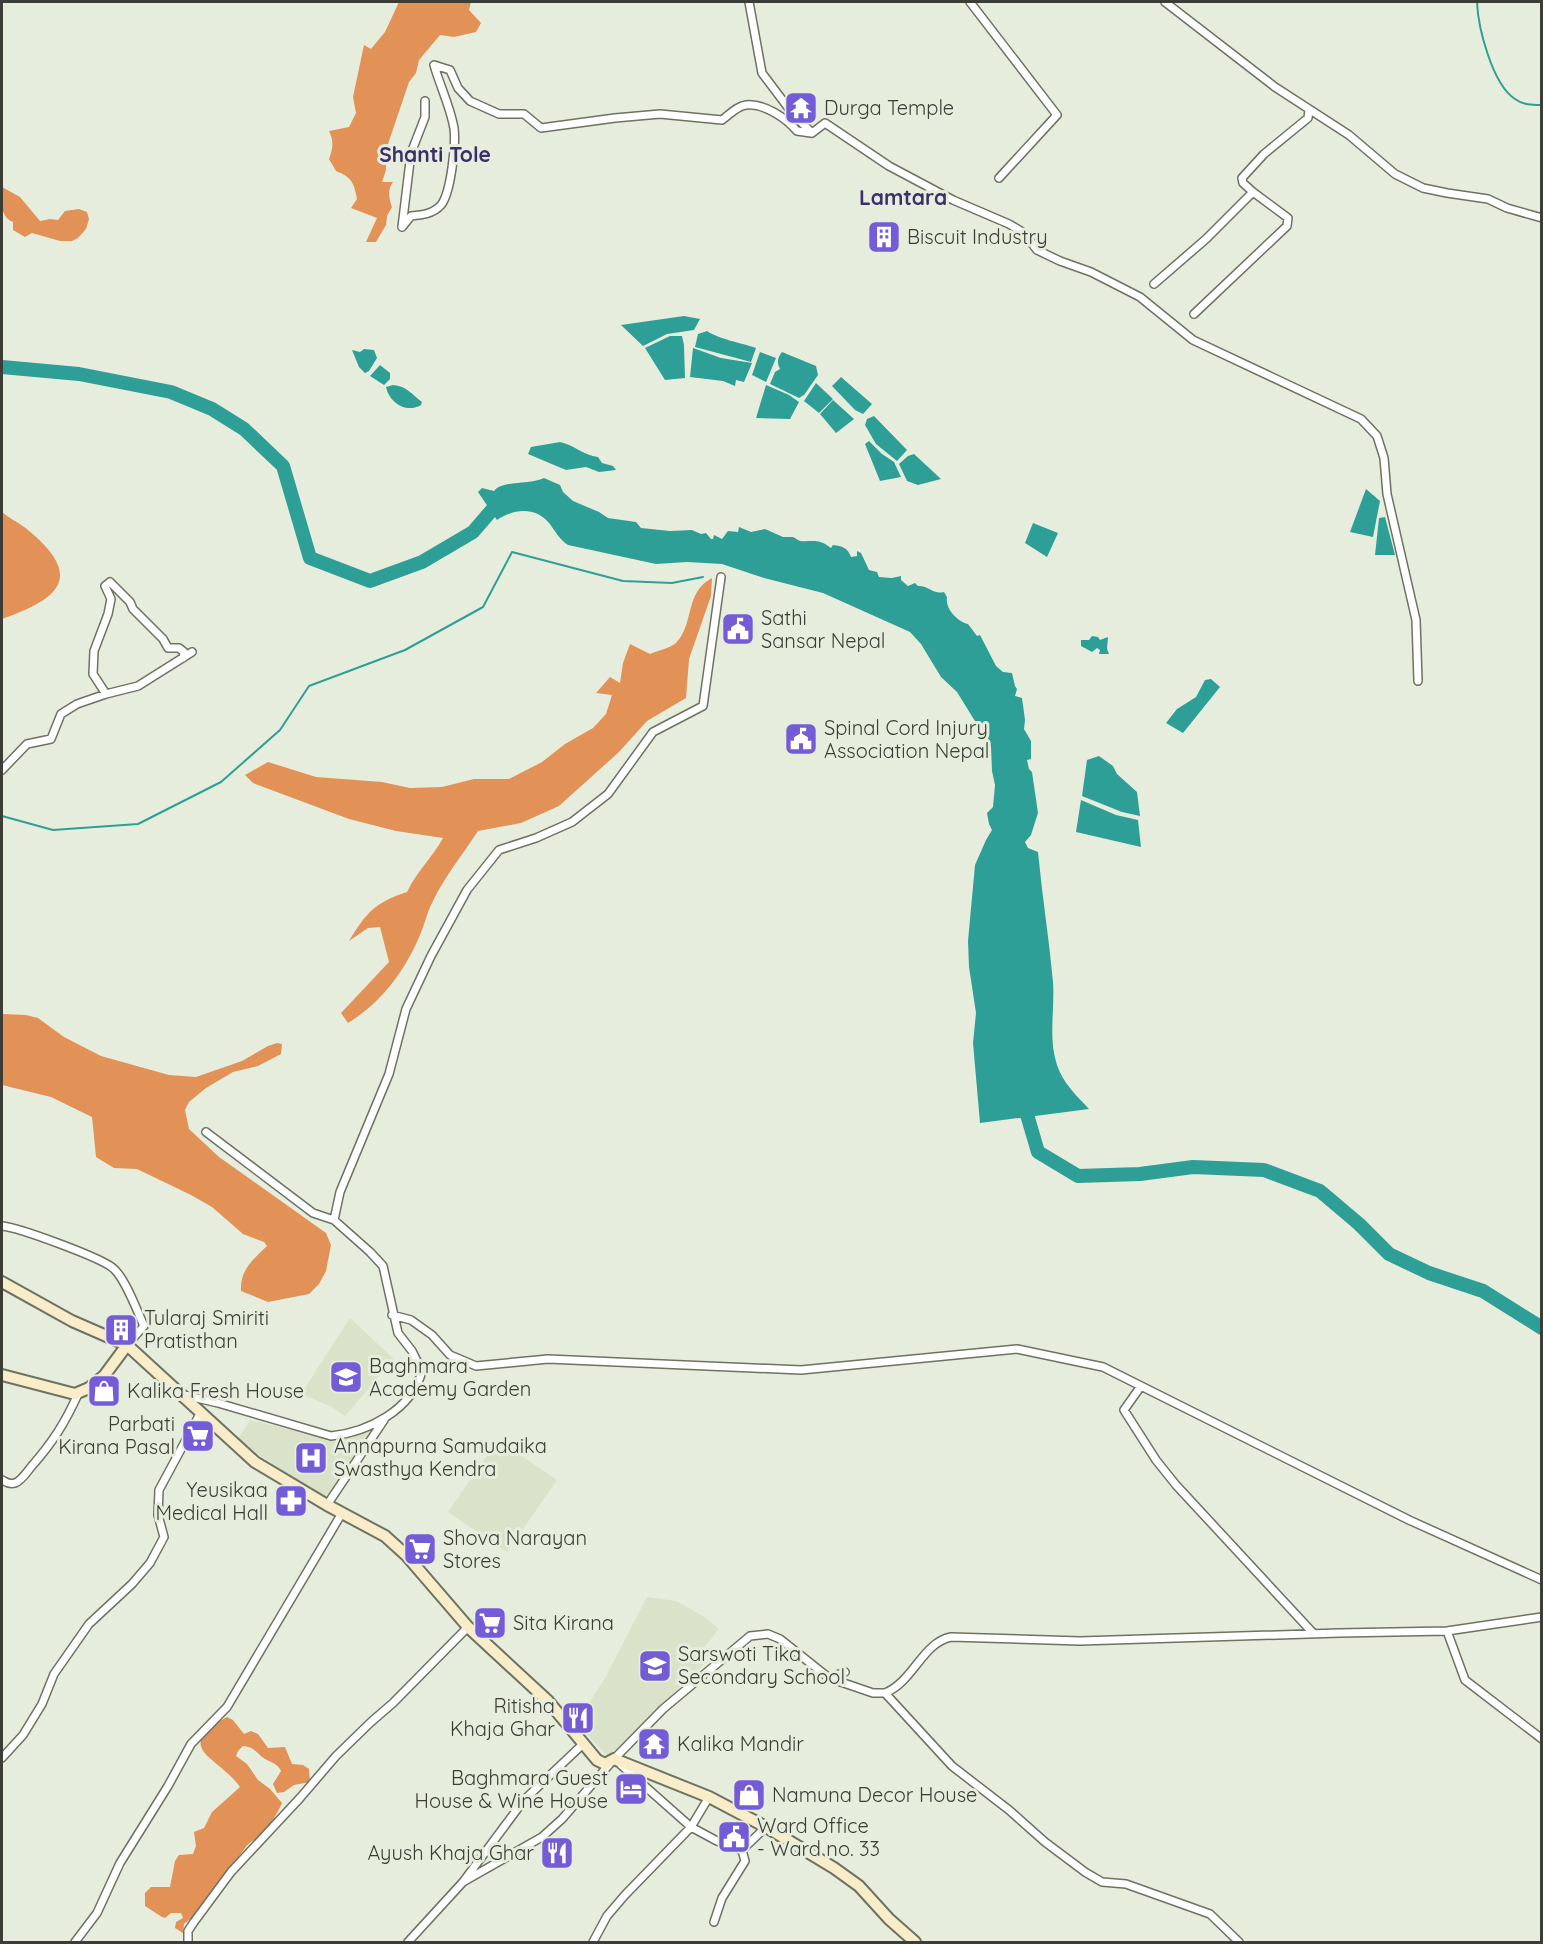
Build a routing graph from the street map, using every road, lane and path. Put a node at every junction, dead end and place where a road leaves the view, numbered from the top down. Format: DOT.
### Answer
graph roads {
  1 [pos="751,2"];
  2 [pos="970,2"];
  3 [pos="1164,2"];
  4 [pos="424,101"];
  5 [pos="1309,110"];
  6 [pos="812,133"];
  7 [pos="999,178"];
  8 [pos="1253,192"];
  9 [pos="1542,218"];
  10 [pos="1154,284"];
  11 [pos="1194,314"];
  12 [pos="721,577"];
  13 [pos="192,652"];
  14 [pos="183,658"];
  15 [pos="1418,681"];
  16 [pos="106,694"];
  17 [pos="2,770"];
  18 [pos="206,1132"];
  19 [pos="334,1220"];
  20 [pos="2,1226"];
  21 [pos="2,1282"];
  22 [pos="392,1315"];
  23 [pos="127,1345"];
  24 [pos="2,1375"];
  25 [pos="1141,1386"];
  26 [pos="79,1392"];
  27 [pos="181,1394"];
  28 [pos="201,1412"];
  29 [pos="384,1420"];
  30 [pos="2,1480"];
  31 [pos="327,1505"];
  32 [pos="342,1513"];
  33 [pos="1542,1580"];
  34 [pos="1542,1617"];
  35 [pos="468,1627"];
  36 [pos="1447,1631"];
  37 [pos="1314,1633"];
  38 [pos="845,1672"];
  39 [pos="829,1678"];
  40 [pos="885,1693"];
  41 [pos="1542,1739"];
  42 [pos="584,1743"];
  43 [pos="2,1758"];
  44 [pos="614,1759"];
  45 [pos="709,1797"];
  46 [pos="691,1827"];
  47 [pos="766,1827"];
  48 [pos="742,1850"];
  49 [pos="463,1882"];
  50 [pos="714,1923"];
  51 [pos="75,1942"];
  52 [pos="188,1942"];
  53 [pos="408,1942"];
  54 [pos="593,1942"];
  55 [pos="915,1942"];
  56 [pos="1239,1942"];
  1 -- 6 [label="street"];
  2 -- 7 [label="street"];
  3 -- 5 [label="street"];
  4 -- 6 [label="street"];
  5 -- 8 [label="street"];
  5 -- 9 [label="street"];
  6 -- 15 [label="street"];
  8 -- 10 [label="street"];
  8 -- 11 [label="street"];
  12 -- 19 [label="street"];
  13 -- 14 [label="street"];
  14 -- 16 [label="street"];
  14 -- 16 [label="street"];
  16 -- 17 [label="street"];
  18 -- 19 [label="street"];
  19 -- 22 [label="street"];
  20 -- 23 [label="street"];
  21 -- 23 [label="main road"];
  22 -- 25 [label="street"];
  22 -- 29 [label="street"];
  23 -- 26 [label="main road"];
  23 -- 27 [label="main road"];
  24 -- 26 [label="main road"];
  25 -- 33 [label="street"];
  25 -- 37 [label="street"];
  26 -- 30 [label="street"];
  27 -- 28 [label="main road"];
  27 -- 29 [label="street"];
  28 -- 31 [label="main road"];
  28 -- 43 [label="street"];
  29 -- 31 [label="street"];
  31 -- 32 [label="main road"];
  32 -- 35 [label="main road"];
  32 -- 51 [label="street"];
  34 -- 36 [label="street"];
  35 -- 42 [label="main road"];
  35 -- 52 [label="street"];
  36 -- 37 [label="street"];
  36 -- 41 [label="street"];
  37 -- 40 [label="street"];
  38 -- 39 [label="street"];
  39 -- 40 [label="street"];
  39 -- 44 [label="street"];
  40 -- 56 [label="street"];
  42 -- 44 [label="main road"];
  42 -- 49 [label="street"];
  44 -- 45 [label="main road"];
  44 -- 46 [label="street"];
  44 -- 49 [label="street"];
  45 -- 46 [label="street"];
  45 -- 47 [label="main road"];
  46 -- 48 [label="street"];
  46 -- 54 [label="street"];
  47 -- 48 [label="street"];
  47 -- 55 [label="main road"];
  48 -- 50 [label="street"];
  49 -- 53 [label="street"];
}
